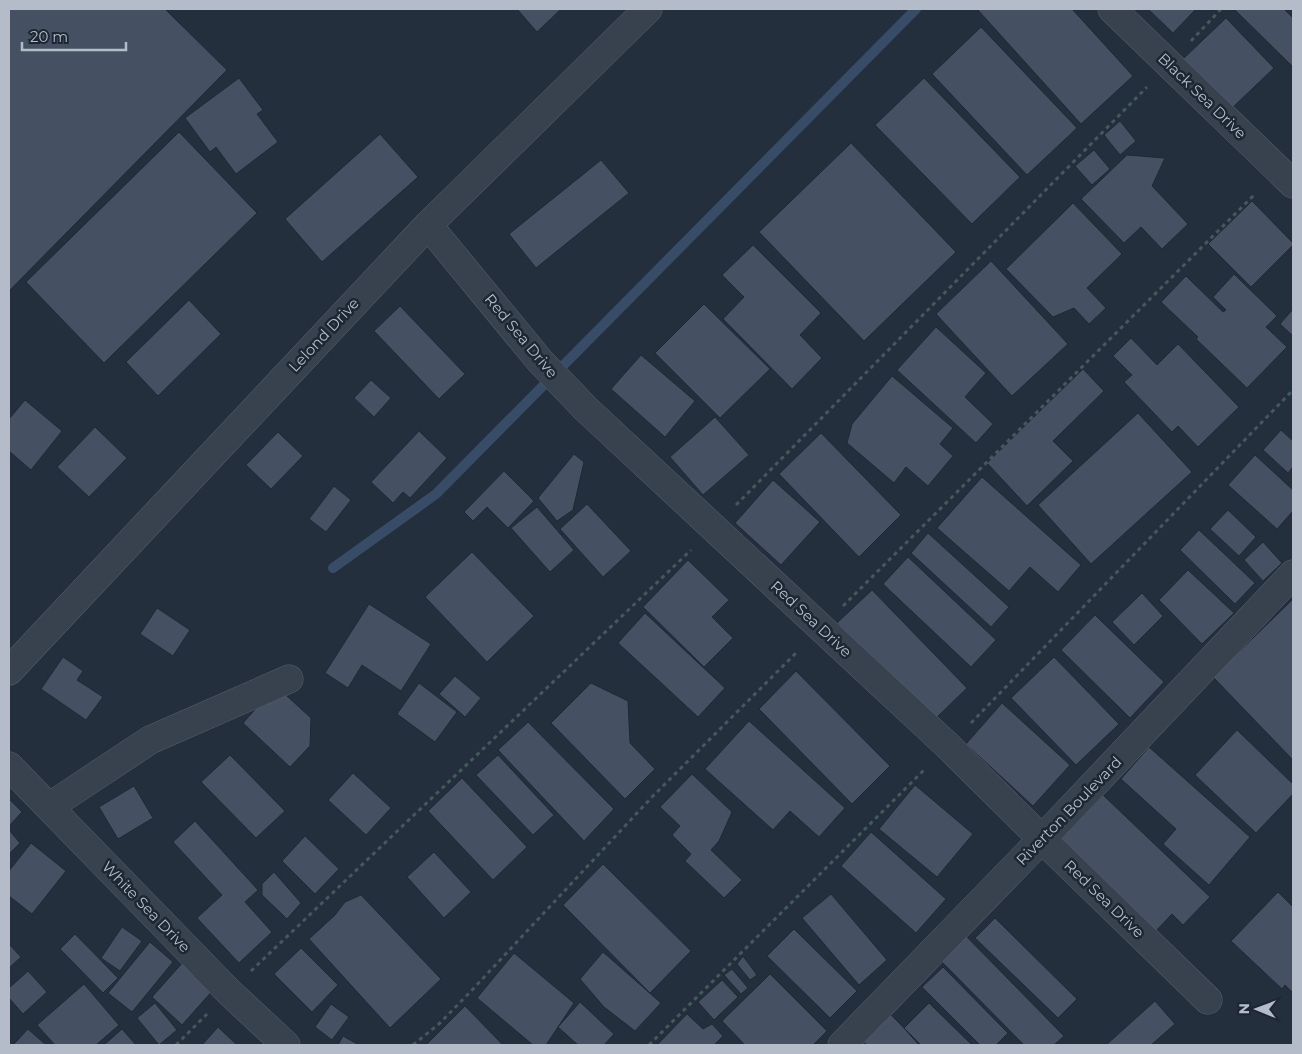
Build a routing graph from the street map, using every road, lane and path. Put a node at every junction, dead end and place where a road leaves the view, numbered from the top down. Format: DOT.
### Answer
graph roads {
  1 [pos="648,9"];
  2 [pos="1112,9"];
  3 [pos="1286,177"];
  4 [pos="428,224"];
  5 [pos="1293,390"];
  6 [pos="1293,574"];
  7 [pos="821,629"];
  8 [pos="9,670"];
  9 [pos="288,680"];
  10 [pos="948,746"];
  11 [pos="9,766"];
  12 [pos="49,807"];
  13 [pos="1042,839"];
  14 [pos="1208,1000"];
  15 [pos="286,1045"];
  16 [pos="414,1045"];
  17 [pos="649,1045"];
  18 [pos="842,1045"];
  1 -- 4 [label="street, Lelond Drive"];
  2 -- 3 [label="street, Black Sea Drive"];
  3 -- 7 [label="path"];
  4 -- 7 [label="street, Red Sea Drive"];
  4 -- 8 [label="street, Lelond Drive"];
  5 -- 10 [label="path"];
  6 -- 13 [label="street, Riverton Boulevard"];
  7 -- 10 [label="street, Red Sea Drive"];
  7 -- 16 [label="path"];
  9 -- 12 [label="street"];
  10 -- 13 [label="street, Red Sea Drive"];
  10 -- 17 [label="path"];
  11 -- 12 [label="street, White Sea Drive"];
  12 -- 15 [label="street, White Sea Drive"];
  13 -- 14 [label="street, Red Sea Drive"];
  13 -- 18 [label="street, Riverton Boulevard"];
}
